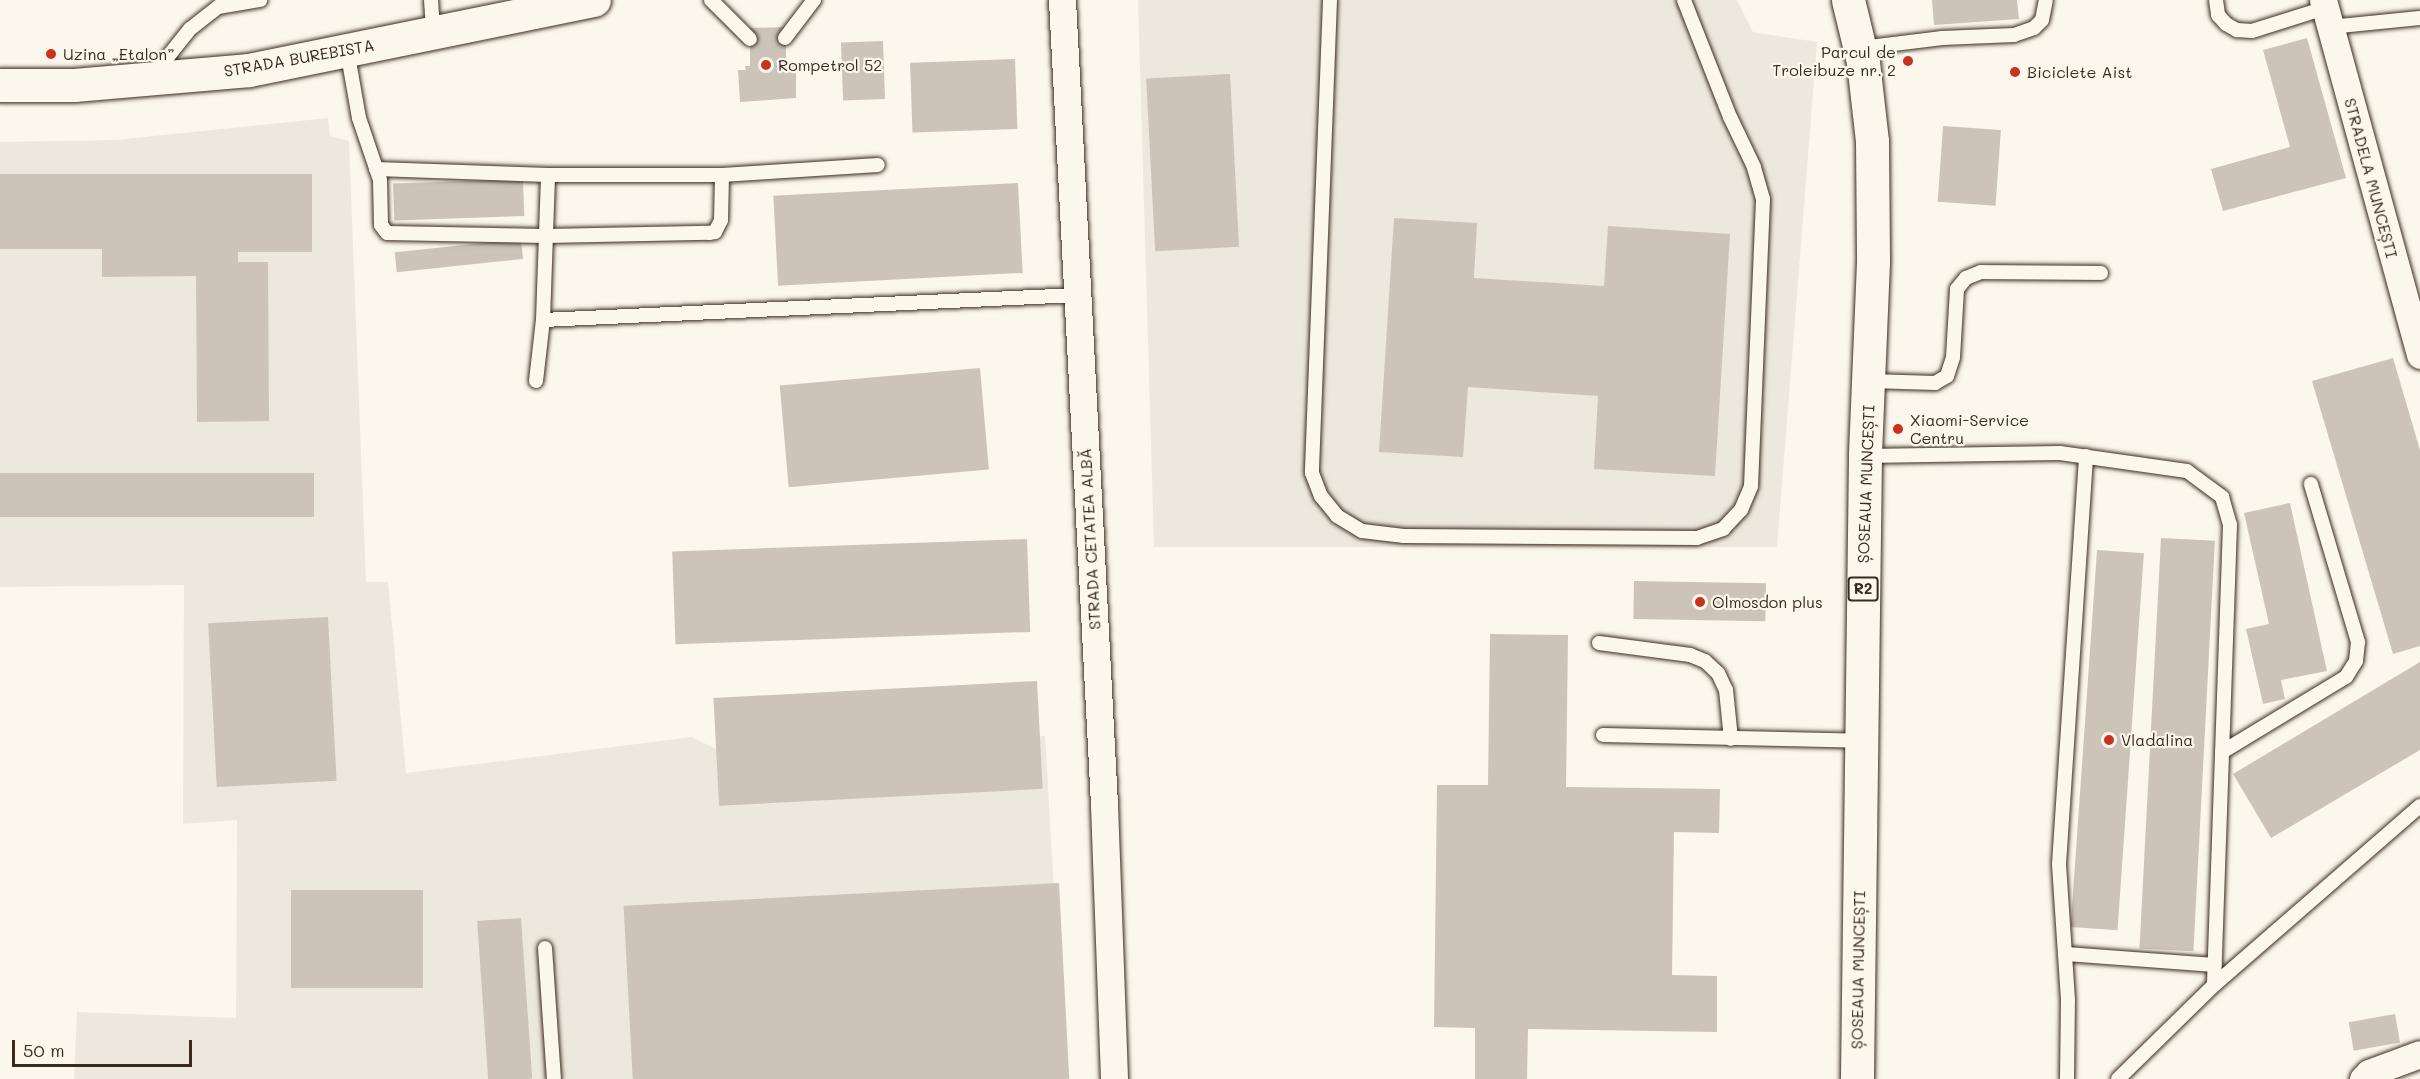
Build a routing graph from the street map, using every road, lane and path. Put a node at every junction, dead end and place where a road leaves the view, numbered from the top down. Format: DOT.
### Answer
graph roads {
  1 [pos="260,0"];
  2 [pos="431,0"];
  3 [pos="594,0"];
  4 [pos="711,0"];
  5 [pos="814,0"];
  6 [pos="1062,0"];
  7 [pos="1330,0"];
  8 [pos="1684,0"];
  9 [pos="1848,0"];
  10 [pos="2046,0"];
  11 [pos="2216,0"];
  12 [pos="2326,12"];
  13 [pos="2420,18"];
  14 [pos="433,32"];
  15 [pos="786,38"];
  16 [pos="750,39"];
  17 [pos="1860,48"];
  18 [pos="347,50"];
  19 [pos="150,78"];
  20 [pos="0,85"];
  21 [pos="878,165"];
  22 [pos="376,169"];
  23 [pos="548,175"];
  24 [pos="722,175"];
  25 [pos="546,236"];
  26 [pos="2102,273"];
  27 [pos="1077,295"];
  28 [pos="543,320"];
  29 [pos="2420,355"];
  30 [pos="536,381"];
  31 [pos="1870,381"];
  32 [pos="1865,456"];
  33 [pos="2086,456"];
  34 [pos="2311,484"];
  35 [pos="1599,643"];
  36 [pos="1603,735"];
  37 [pos="1731,739"];
  38 [pos="1862,741"];
  39 [pos="2222,752"];
  40 [pos="2420,806"];
  41 [pos="545,948"];
  42 [pos="2066,954"];
  43 [pos="2215,965"];
  44 [pos="2214,985"];
  45 [pos="2420,1054"];
  46 [pos="554,1079"];
  47 [pos="1113,1079"];
  48 [pos="1857,1079"];
  49 [pos="2067,1079"];
  50 [pos="2118,1079"];
  51 [pos="2363,1079"];
  1 -- 19 [label="lane"];
  2 -- 14 [label="lane"];
  3 -- 14 [label="main road, STRADA BUREBISTA"];
  4 -- 16 [label="lane"];
  5 -- 15 [label="lane"];
  6 -- 27 [label="street, STRADA CETATEA ALBĂ"];
  7 -- 8 [label="lane"];
  9 -- 17 [label="main road, ȘOSEAUA MUNCEȘTI / R2"];
  10 -- 17 [label="lane"];
  11 -- 12 [label="lane"];
  12 -- 13 [label="lane"];
  12 -- 29 [label="street, STRADELA MUNCEȘTI"];
  14 -- 18 [label="main road, STRADA BUREBISTA"];
  17 -- 31 [label="main road, ȘOSEAUA MUNCEȘTI / R2"];
  18 -- 19 [label="main road, STRADA BUREBISTA"];
  18 -- 22 [label="lane"];
  19 -- 20 [label="main road, STRADA BUREBISTA"];
  21 -- 24 [label="lane"];
  22 -- 23 [label="lane"];
  22 -- 25 [label="lane"];
  23 -- 24 [label="lane"];
  23 -- 25 [label="lane"];
  24 -- 25 [label="lane"];
  25 -- 28 [label="lane"];
  26 -- 31 [label="lane"];
  27 -- 28 [label="lane"];
  27 -- 47 [label="street, STRADA CETATEA ALBĂ"];
  28 -- 30 [label="lane"];
  31 -- 32 [label="main road, ȘOSEAUA MUNCEȘTI / R2"];
  32 -- 33 [label="lane"];
  32 -- 38 [label="main road, ȘOSEAUA MUNCEȘTI / R2"];
  33 -- 39 [label="lane"];
  33 -- 42 [label="lane"];
  34 -- 39 [label="lane"];
  35 -- 37 [label="lane"];
  36 -- 37 [label="lane"];
  37 -- 38 [label="lane"];
  38 -- 48 [label="main road, ȘOSEAUA MUNCEȘTI / R2"];
  39 -- 43 [label="lane"];
  40 -- 44 [label="lane"];
  41 -- 46 [label="lane"];
  42 -- 43 [label="lane"];
  42 -- 49 [label="lane"];
  43 -- 44 [label="lane"];
  44 -- 50 [label="lane"];
  45 -- 51 [label="street"];
}
